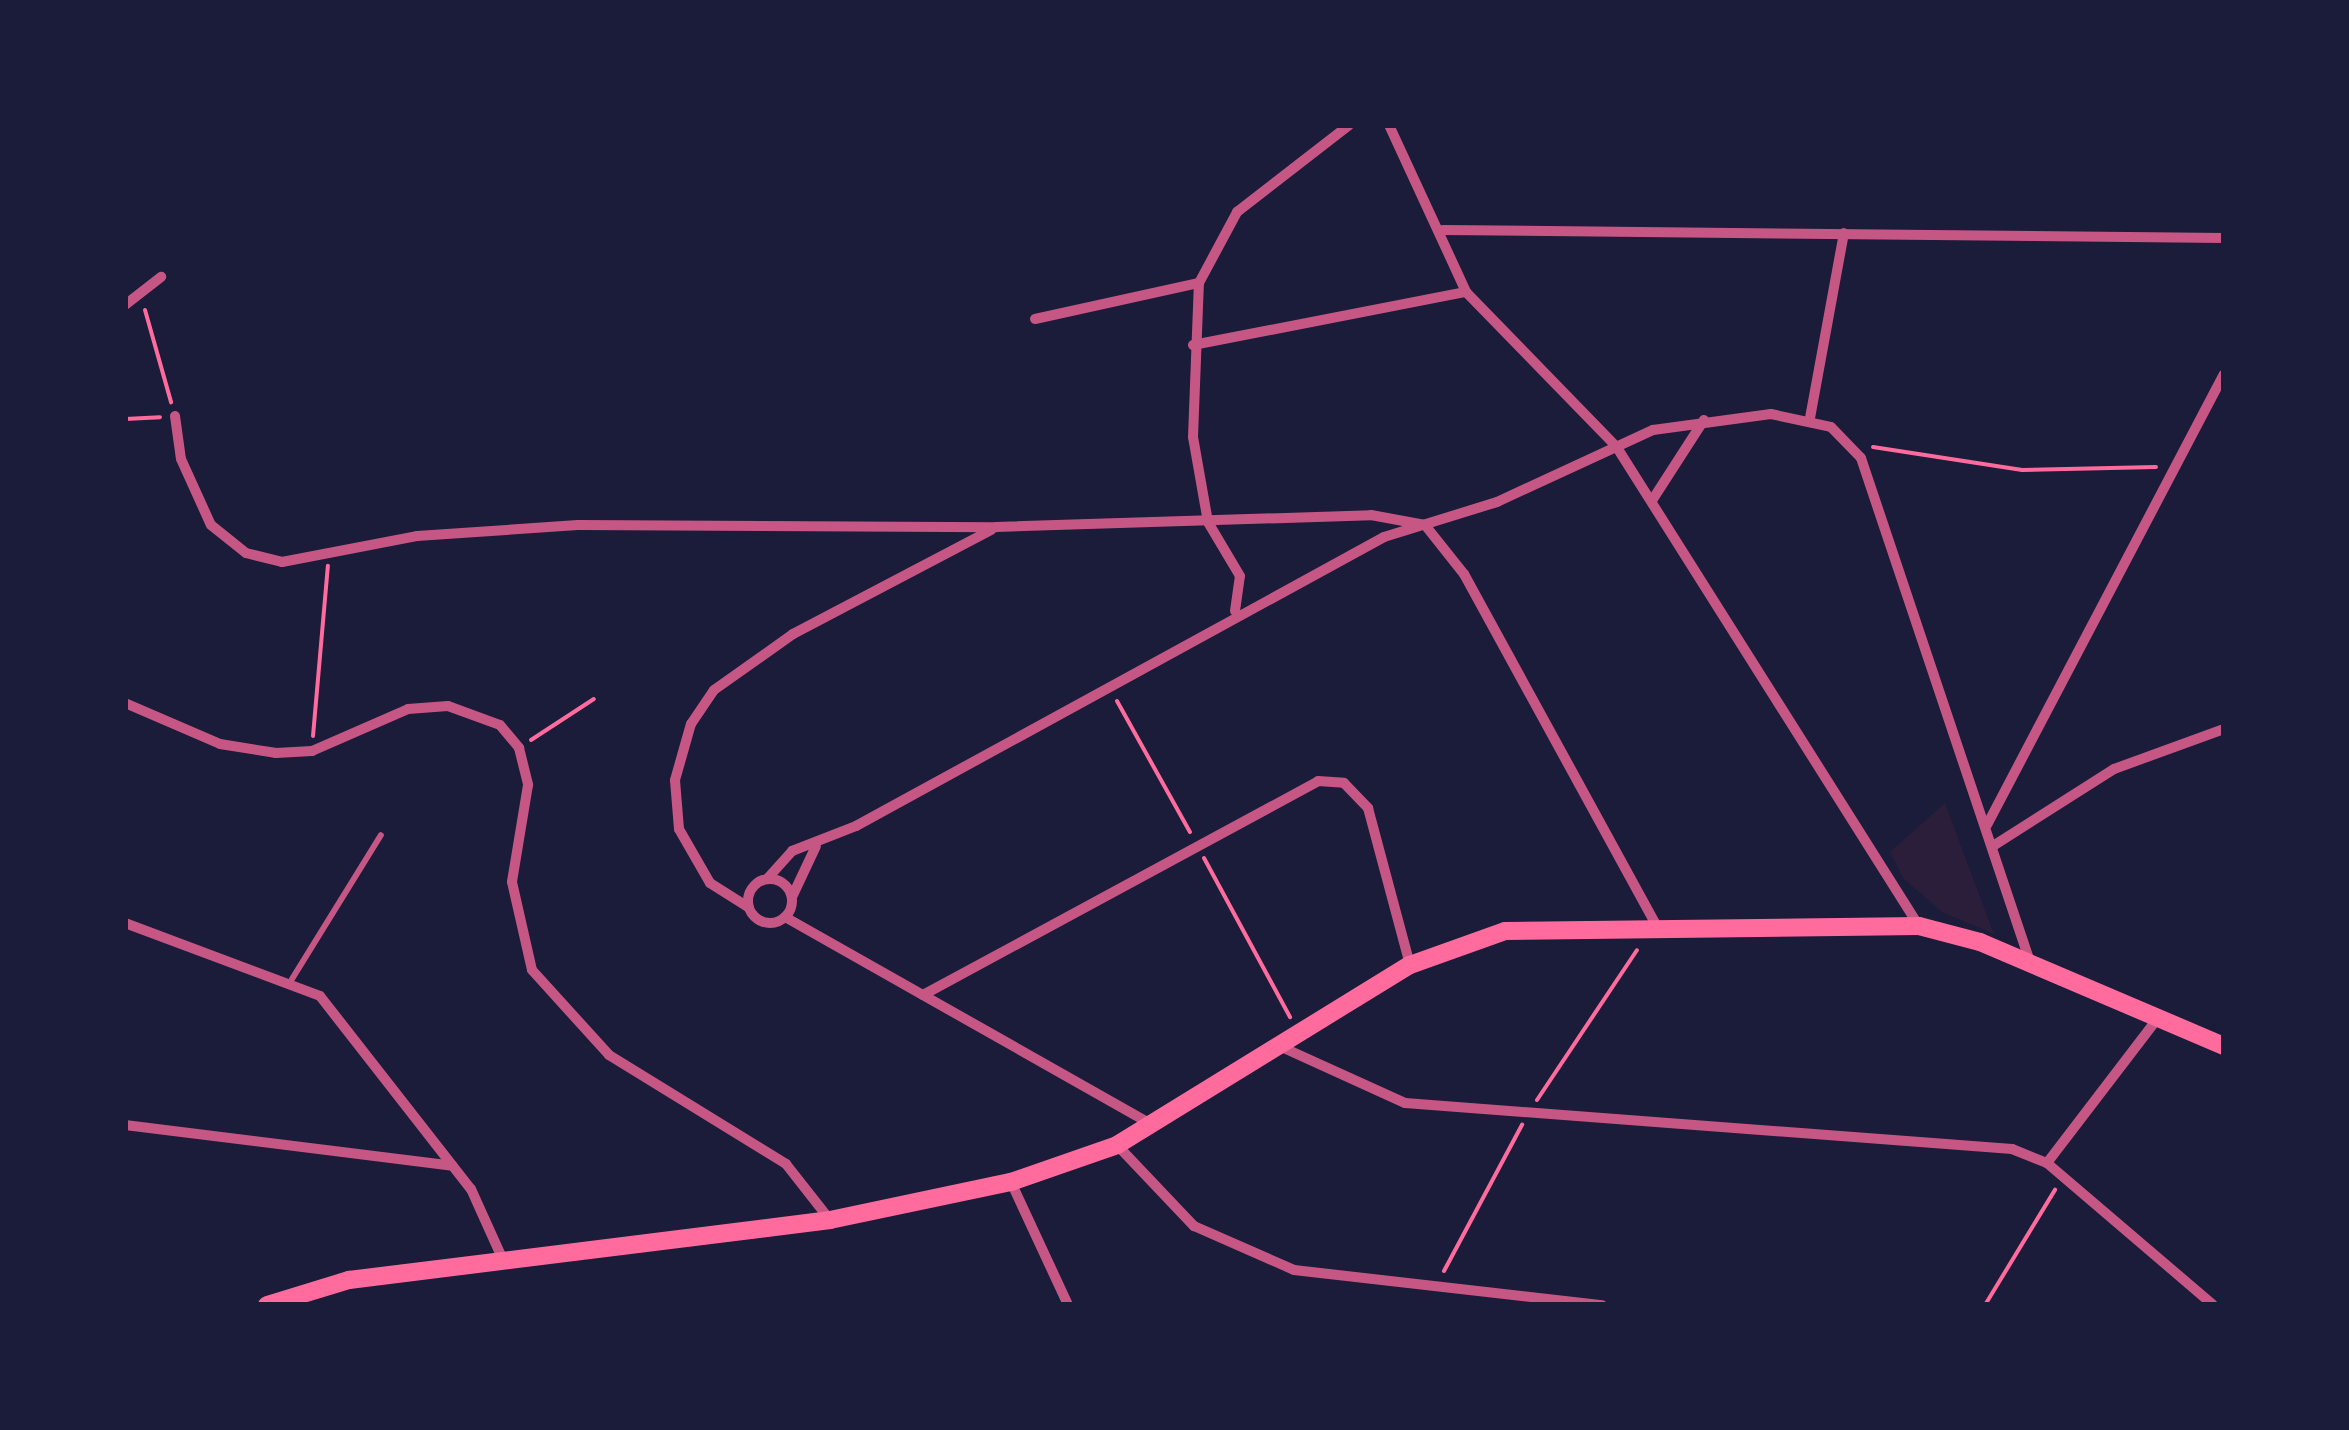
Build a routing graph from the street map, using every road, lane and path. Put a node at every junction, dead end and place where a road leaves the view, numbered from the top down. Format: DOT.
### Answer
graph roads {
  1 [pos="1349,125"];
  2 [pos="1389,125"];
  3 [pos="1443,230"];
  4 [pos="1844,233"];
  5 [pos="2224,238"];
  6 [pos="161,278"];
  7 [pos="1198,283"];
  8 [pos="1466,292"];
  9 [pos="140,293"];
  10 [pos="125,305"];
  11 [pos="1035,319"];
  12 [pos="1193,345"];
  13 [pos="2224,374"];
  14 [pos="175,416"];
  15 [pos="1810,418"];
  16 [pos="125,419"];
  17 [pos="1704,419"];
  18 [pos="1853,444"];
  19 [pos="1616,446"];
  20 [pos="2181,466"];
  21 [pos="1653,499"];
  22 [pos="1208,522"];
  23 [pos="1425,525"];
  24 [pos="996,528"];
  25 [pos="329,555"];
  26 [pos="1235,611"];
  27 [pos="594,699"];
  28 [pos="125,703"];
  29 [pos="2224,729"];
  30 [pos="519,748"];
  31 [pos="312,751"];
  32 [pos="1987,825"];
  33 [pos="381,836"];
  34 [pos="816,846"];
  35 [pos="1993,846"];
  36 [pos="767,879"];
  37 [pos="792,898"];
  38 [pos="748,907"];
  39 [pos="785,917"];
  40 [pos="125,923"];
  41 [pos="1655,923"];
  42 [pos="1919,926"];
  43 [pos="2030,962"];
  44 [pos="1410,965"];
  45 [pos="292,978"];
  46 [pos="923,995"];
  47 [pos="2158,1018"];
  48 [pos="1272,1043"];
  49 [pos="2224,1046"];
  50 [pos="1149,1123"];
  51 [pos="125,1125"];
  52 [pos="1116,1146"];
  53 [pos="2047,1164"];
  54 [pos="452,1166"];
  55 [pos="2063,1178"];
  56 [pos="1011,1182"];
  57 [pos="830,1220"];
  58 [pos="503,1260"];
  59 [pos="266,1305"];
  60 [pos="1068,1305"];
  61 [pos="1602,1305"];
  62 [pos="1985,1305"];
  63 [pos="2213,1305"];
  1 -- 7 [label="street"];
  2 -- 3 [label="street"];
  3 -- 4 [label="street"];
  3 -- 8 [label="street"];
  4 -- 5 [label="street"];
  4 -- 15 [label="street"];
  6 -- 9 [label="street"];
  7 -- 11 [label="street"];
  7 -- 12 [label="street"];
  8 -- 12 [label="street"];
  8 -- 19 [label="street"];
  9 -- 10 [label="street"];
  9 -- 14 [label="path"];
  12 -- 22 [label="street"];
  13 -- 20 [label="street"];
  14 -- 16 [label="path"];
  14 -- 25 [label="street"];
  15 -- 17 [label="street"];
  15 -- 18 [label="street"];
  17 -- 19 [label="street"];
  17 -- 21 [label="street"];
  18 -- 20 [label="path"];
  18 -- 32 [label="street"];
  19 -- 21 [label="street"];
  19 -- 23 [label="street"];
  20 -- 32 [label="street"];
  21 -- 42 [label="street"];
  22 -- 23 [label="street"];
  22 -- 24 [label="street"];
  22 -- 26 [label="street"];
  23 -- 26 [label="street"];
  23 -- 41 [label="street"];
  24 -- 25 [label="street"];
  24 -- 38 [label="street"];
  25 -- 31 [label="path"];
  26 -- 34 [label="street"];
  27 -- 30 [label="path"];
  28 -- 31 [label="street"];
  29 -- 35 [label="street"];
  30 -- 31 [label="street"];
  30 -- 57 [label="street"];
  32 -- 35 [label="street"];
  33 -- 45 [label="lane"];
  34 -- 36 [label="street"];
  34 -- 37 [label="street"];
  35 -- 43 [label="street"];
  36 -- 37 [label="street"];
  36 -- 38 [label="street"];
  37 -- 39 [label="street"];
  38 -- 39 [label="street"];
  39 -- 46 [label="street"];
  40 -- 45 [label="street"];
  41 -- 42 [label="main road"];
  41 -- 44 [label="main road"];
  42 -- 43 [label="main road"];
  43 -- 47 [label="main road"];
  44 -- 46 [label="street"];
  44 -- 48 [label="main road"];
  45 -- 54 [label="street"];
  46 -- 50 [label="street"];
  47 -- 49 [label="main road"];
  47 -- 53 [label="street"];
  48 -- 50 [label="main road"];
  48 -- 53 [label="street"];
  50 -- 52 [label="main road"];
  51 -- 54 [label="street"];
  52 -- 56 [label="main road"];
  52 -- 61 [label="street"];
  53 -- 55 [label="street"];
  54 -- 58 [label="street"];
  55 -- 62 [label="path"];
  55 -- 63 [label="street"];
  56 -- 57 [label="main road"];
  56 -- 60 [label="street"];
  57 -- 58 [label="main road"];
  58 -- 59 [label="main road"];
}
